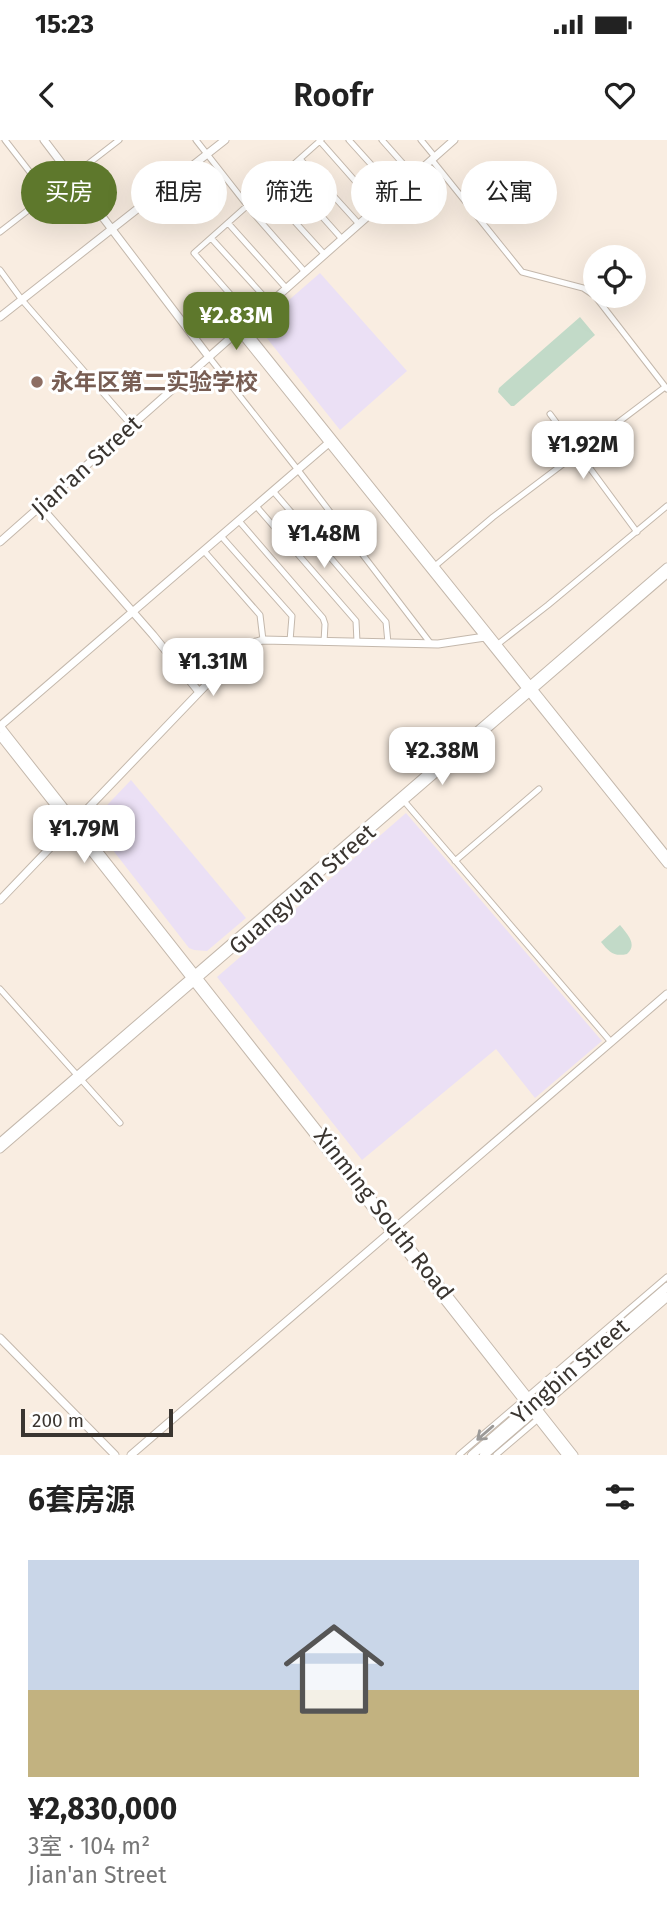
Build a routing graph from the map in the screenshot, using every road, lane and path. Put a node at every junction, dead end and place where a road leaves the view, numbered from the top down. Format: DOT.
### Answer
graph roads {
  1 [pos="5,140"];
  2 [pos="44,140"];
  3 [pos="120,140"];
  4 [pos="196,140"];
  5 [pos="225,140"];
  6 [pos="320,140"];
  7 [pos="349,140"];
  8 [pos="382,140"];
  9 [pos="421,140"];
  10 [pos="454,140"];
  11 [pos="207,154"];
  12 [pos="300,159"];
  13 [pos="433,159"];
  14 [pos="21,161"];
  15 [pos="60,161"];
  16 [pos="92,161"];
  17 [pos="368,161"];
  18 [pos="401,161"];
  19 [pos="351,175"];
  20 [pos="241,197"];
  21 [pos="241,212"];
  22 [pos="351,215"];
  23 [pos="21,216"];
  24 [pos="228,223"];
  25 [pos="109,224"];
  26 [pos="264,224"];
  27 [pos="297,224"];
  28 [pos="329,224"];
  29 [pos="359,224"];
  30 [pos="112,228"];
  31 [pos="0,232"];
  32 [pos="211,239"];
  33 [pos="342,239"];
  34 [pos="325,255"];
  35 [pos="0,270"];
  36 [pos="305,272"];
  37 [pos="286,289"];
  38 [pos="22,300"];
  39 [pos="270,303"];
  40 [pos="0,317"];
  41 [pos="252,319"];
  42 [pos="241,329"];
  43 [pos="209,357"];
  44 [pos="666,388"];
  45 [pos="550,414"];
  46 [pos="132,426"];
  47 [pos="332,441"];
  48 [pos="579,453"];
  49 [pos="298,470"];
  50 [pos="273,491"];
  51 [pos="40,506"];
  52 [pos="256,506"];
  53 [pos="667,506"];
  54 [pos="239,521"];
  55 [pos="637,531"];
  56 [pos="221,536"];
  57 [pos="0,542"];
  58 [pos="204,551"];
  59 [pos="435,566"];
  60 [pos="667,567"];
  61 [pos="667,574"];
  62 [pos="133,612"];
  63 [pos="485,636"];
  64 [pos="263,640"];
  65 [pos="290,641"];
  66 [pos="324,642"];
  67 [pos="357,642"];
  68 [pos="388,643"];
  69 [pos="431,644"];
  70 [pos="498,644"];
  71 [pos="530,688"];
  72 [pos="199,692"];
  73 [pos="0,726"];
  74 [pos="0,736"];
  75 [pos="539,789"];
  76 [pos="404,801"];
  77 [pos="73,824"];
  78 [pos="667,856"];
  79 [pos="455,861"];
  80 [pos="667,864"];
  81 [pos="0,900"];
  82 [pos="194,978"];
  83 [pos="0,989"];
  84 [pos="667,994"];
  85 [pos="611,1042"];
  86 [pos="80,1076"];
  87 [pos="120,1123"];
  88 [pos="0,1142"];
  89 [pos="0,1149"];
  90 [pos="393,1230"];
  91 [pos="667,1276"];
  92 [pos="667,1287"];
  93 [pos="667,1297"];
  94 [pos="0,1338"];
  95 [pos="0,1344"];
  96 [pos="532,1407"];
  97 [pos="109,1455"];
  98 [pos="115,1455"];
  99 [pos="131,1455"];
  100 [pos="459,1455"];
  101 [pos="472,1455"];
  102 [pos="484,1455"];
  103 [pos="496,1455"];
  104 [pos="566,1455"];
  105 [pos="574,1455"];
  1 -- 14 [label="street"];
  2 -- 15 [label="street"];
  3 -- 16 [label="street"];
  4 -- 11 [label="street"];
  5 -- 11 [label="street"];
  6 -- 12 [label="street"];
  6 -- 19 [label="street"];
  7 -- 17 [label="street"];
  8 -- 18 [label="street"];
  9 -- 13 [label="street"];
  10 -- 13 [label="street, Jian'an Street"];
  11 -- 20 [label="street"];
  11 -- 30 [label="street"];
  12 -- 22 [label="street"];
  13 -- 44 [label="street"];
  21 -- 24 [label="street"];
  23 -- 31 [label="street"];
  24 -- 32 [label="street"];
  24 -- 37 [label="street"];
  25 -- 30 [label="street"];
  26 -- 36 [label="street"];
  27 -- 34 [label="street"];
  28 -- 33 [label="street"];
  29 -- 33 [label="street, Jian'an Street"];
  30 -- 38 [label="street"];
  30 -- 43 [label="street"];
  32 -- 39 [label="street"];
  32 -- 41 [label="street"];
  33 -- 34 [label="street, Jian'an Street"];
  34 -- 36 [label="street, Jian'an Street"];
  35 -- 38 [label="street"];
  36 -- 37 [label="street, Jian'an Street"];
  37 -- 39 [label="street, Jian'an Street"];
  38 -- 40 [label="street"];
  38 -- 46 [label="street"];
  39 -- 41 [label="street, Jian'an Street"];
  41 -- 42 [label="street, Jian'an Street"];
  42 -- 43 [label="street, Jian'an Street"];
  42 -- 47 [label="street"];
  43 -- 46 [label="street, Jian'an Street"];
  43 -- 49 [label="street"];
  44 -- 48 [label="street"];
  45 -- 48 [label="street"];
  46 -- 51 [label="street, Jian'an Street"];
  47 -- 49 [label="street"];
  47 -- 59 [label="street"];
  47 -- 63 [label="street"];
  48 -- 55 [label="street"];
  48 -- 59 [label="street"];
  49 -- 50 [label="street"];
  49 -- 69 [label="street"];
  50 -- 52 [label="street"];
  50 -- 68 [label="street"];
  51 -- 57 [label="street, Jian'an Street"];
  51 -- 62 [label="street"];
  52 -- 54 [label="street"];
  52 -- 67 [label="street"];
  53 -- 55 [label="street"];
  54 -- 56 [label="street"];
  54 -- 66 [label="street"];
  55 -- 70 [label="street"];
  56 -- 58 [label="street"];
  56 -- 65 [label="street"];
  58 -- 62 [label="street"];
  58 -- 64 [label="street"];
  59 -- 70 [label="street"];
  60 -- 71 [label="street, Guangyuan Street"];
  61 -- 71 [label="street, Guangyuan Street"];
  62 -- 72 [label="street"];
  62 -- 73 [label="street"];
  63 -- 69 [label="street"];
  63 -- 71 [label="street"];
  64 -- 65 [label="street"];
  64 -- 72 [label="street"];
  65 -- 66 [label="street"];
  66 -- 67 [label="street"];
  67 -- 68 [label="street"];
  68 -- 69 [label="street"];
  70 -- 71 [label="street"];
  71 -- 76 [label="street, Guangyuan Street"];
  71 -- 78 [label="street"];
  71 -- 80 [label="street"];
  71 -- 82 [label="street, Guangyuan Street"];
  72 -- 77 [label="street"];
  73 -- 77 [label="street"];
  74 -- 77 [label="street"];
  75 -- 79 [label="street"];
  76 -- 79 [label="street"];
  76 -- 82 [label="street, Guangyuan Street"];
  77 -- 81 [label="street"];
  77 -- 82 [label="street, Xinming South Road"];
  79 -- 85 [label="street"];
  82 -- 86 [label="street, Guangyuan Street"];
  82 -- 90 [label="street, Xinming South Road"];
  83 -- 86 [label="street"];
  84 -- 85 [label="street"];
  85 -- 90 [label="street"];
  86 -- 87 [label="street"];
  86 -- 88 [label="street, Guangyuan Street"];
  86 -- 89 [label="street, Guangyuan Street"];
  90 -- 96 [label="street, Xinming South Road"];
  90 -- 99 [label="street"];
  91 -- 96 [label="street"];
  92 -- 96 [label="main road, Yingbin Street"];
  93 -- 96 [label="main road, Yingbin Street"];
  94 -- 98 [label="street"];
  95 -- 97 [label="street"];
  96 -- 100 [label="street, one-way"];
  96 -- 101 [label="main road, Yingbin Street"];
  96 -- 102 [label="main road, Yingbin Street"];
  96 -- 103 [label="street"];
  96 -- 104 [label="street, Xinming South Road"];
  96 -- 105 [label="street, Xinming South Road"];
}
